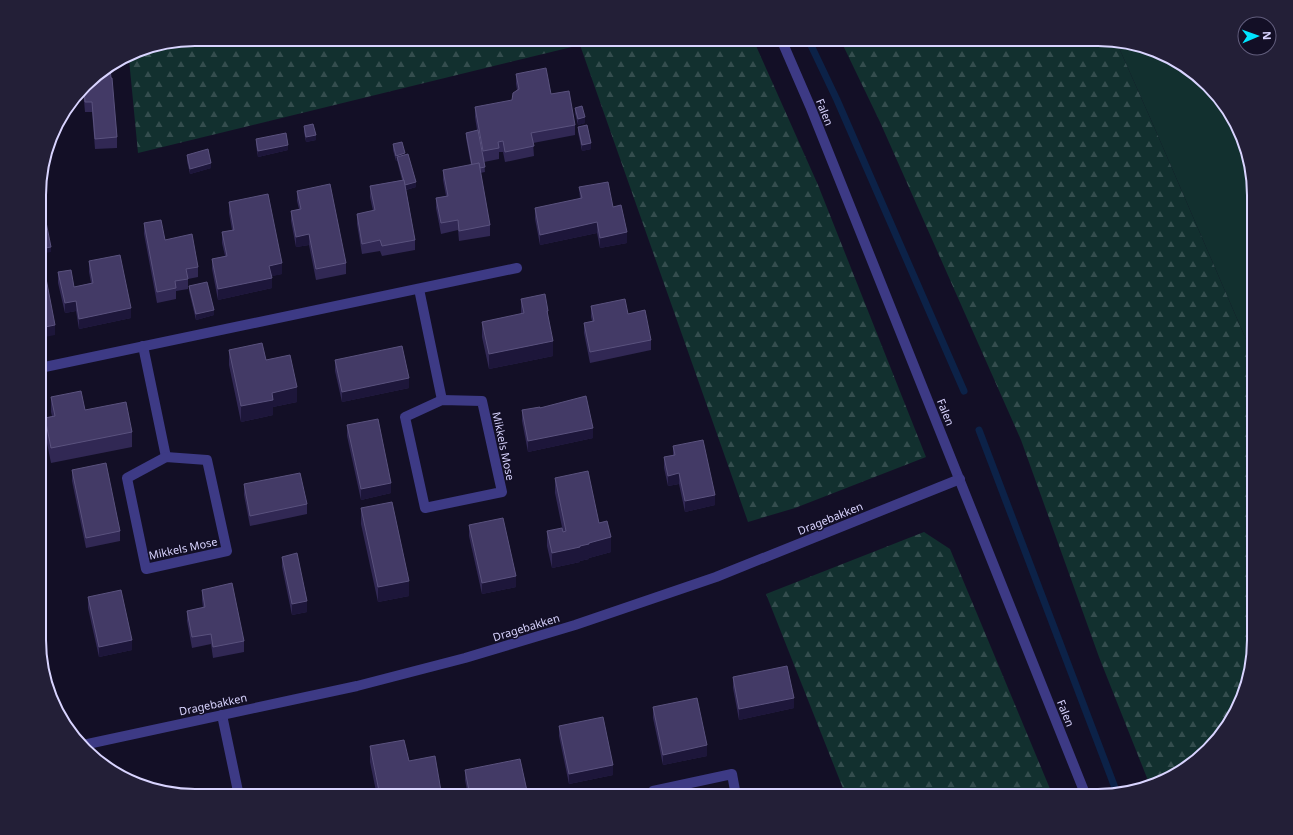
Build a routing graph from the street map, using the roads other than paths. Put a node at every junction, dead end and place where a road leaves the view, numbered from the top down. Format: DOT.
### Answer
graph roads {
  1 [pos="784,46"];
  2 [pos="517,268"];
  3 [pos="419,289"];
  4 [pos="143,346"];
  5 [pos="46,367"];
  6 [pos="442,400"];
  7 [pos="166,457"];
  8 [pos="960,479"];
  9 [pos="222,715"];
  10 [pos="89,744"];
  11 [pos="238,789"];
  12 [pos="662,789"];
  13 [pos="735,789"];
  14 [pos="1083,789"];
  1 -- 8 [label="street, Falen"];
  2 -- 3 [label="street"];
  3 -- 4 [label="street"];
  3 -- 6 [label="street"];
  4 -- 5 [label="street"];
  4 -- 7 [label="street"];
  6 -- 6 [label="street, Mikkels Mose"];
  7 -- 7 [label="street, Mikkels Mose"];
  8 -- 9 [label="street, Dragebakken"];
  8 -- 14 [label="street, Falen"];
  9 -- 10 [label="street, Dragebakken"];
  9 -- 11 [label="street"];
  12 -- 13 [label="street"];
}
